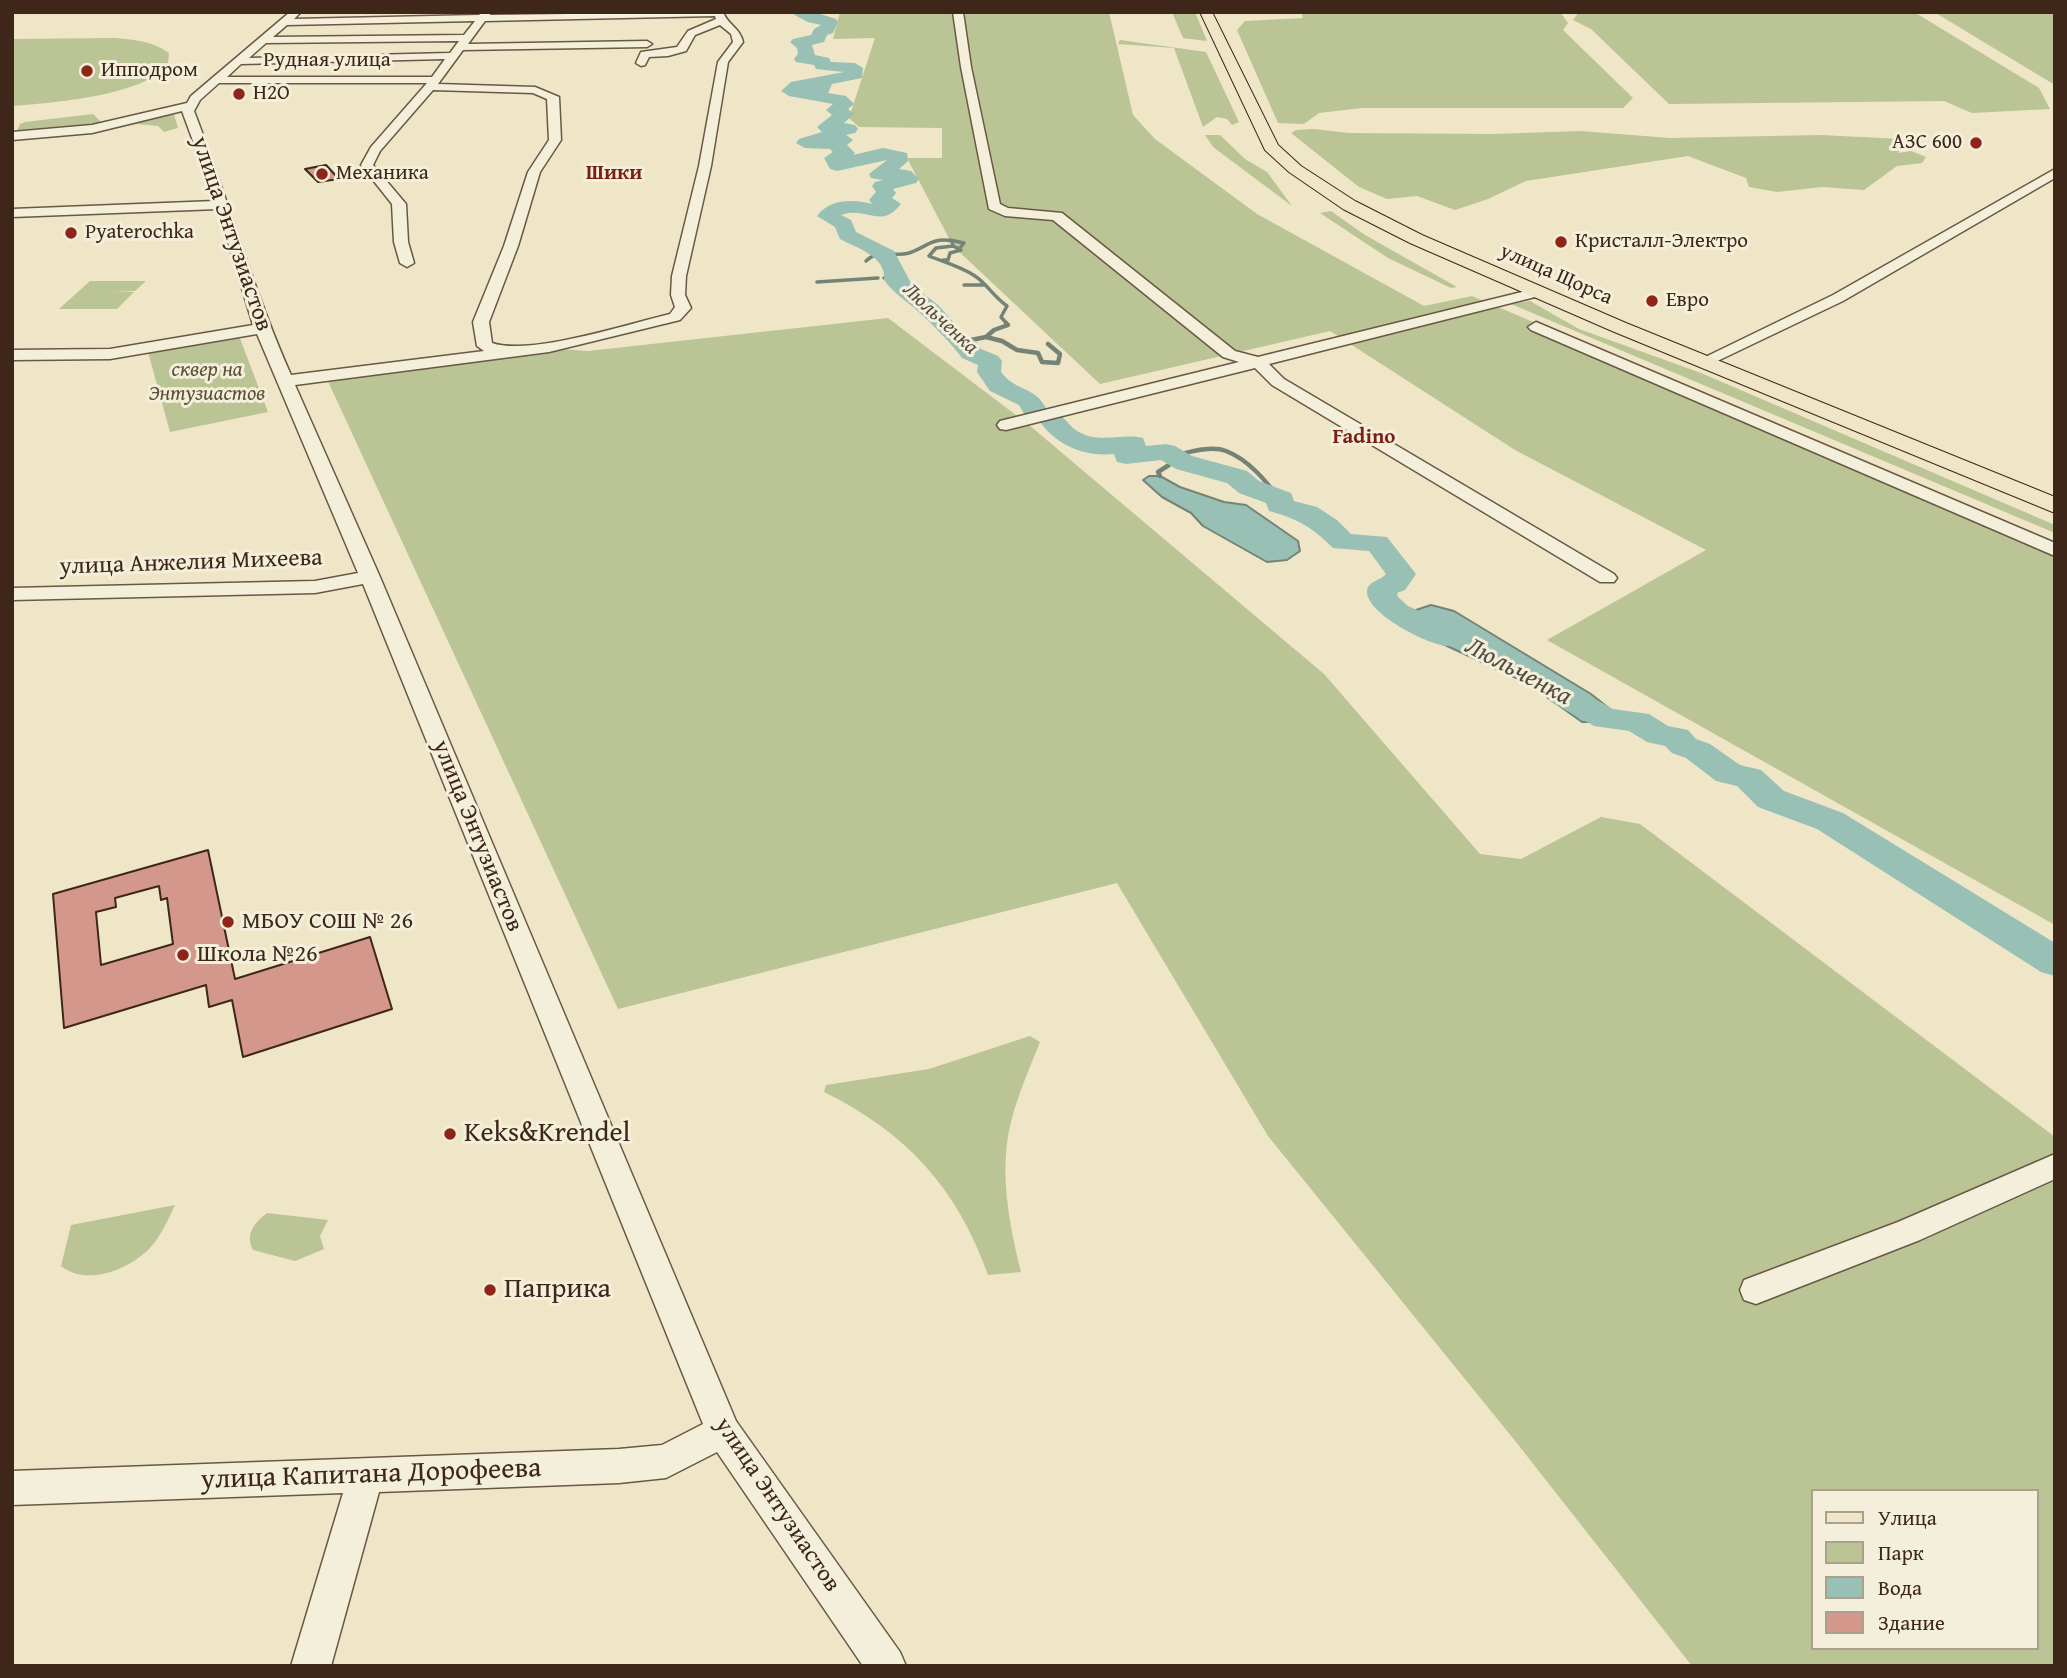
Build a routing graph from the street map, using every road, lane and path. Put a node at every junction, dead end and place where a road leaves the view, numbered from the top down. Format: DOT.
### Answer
graph roads {
  1 [pos="296,12"];
  2 [pos="958,12"];
  3 [pos="1206,12"];
  4 [pos="484,15"];
  5 [pos="719,15"];
  6 [pos="284,22"];
  7 [pos="264,40"];
  8 [pos="458,47"];
  9 [pos="644,54"];
  10 [pos="601,55"];
  11 [pos="241,61"];
  12 [pos="219,80"];
  13 [pos="433,83"];
  14 [pos="189,106"];
  15 [pos="12,136"];
  16 [pos="2055,173"];
  17 [pos="223,205"];
  18 [pos="12,213"];
  19 [pos="407,263"];
  20 [pos="1538,292"];
  21 [pos="1536,327"];
  22 [pos="262,328"];
  23 [pos="505,353"];
  24 [pos="12,355"];
  25 [pos="1258,362"];
  26 [pos="1703,362"];
  27 [pos="285,381"];
  28 [pos="1006,425"];
  29 [pos="2055,506"];
  30 [pos="2055,550"];
  31 [pos="370,577"];
  32 [pos="1607,578"];
  33 [pos="12,594"];
  34 [pos="2055,1166"];
  35 [pos="1756,1290"];
  36 [pos="723,1431"];
  37 [pos="366,1475"];
  38 [pos="12,1488"];
  39 [pos="312,1666"];
  40 [pos="886,1666"];
  1 -- 6 [label="street, улица Энтузиастов"];
  2 -- 25 [label="street"];
  3 -- 20 [label="main road, улица Щорса"];
  4 -- 5 [label="street"];
  4 -- 6 [label="street"];
  4 -- 8 [label="street"];
  5 -- 9 [label="street"];
  5 -- 23 [label="street"];
  6 -- 7 [label="street, улица Энтузиастов"];
  7 -- 8 [label="street"];
  7 -- 11 [label="street, улица Энтузиастов"];
  8 -- 9 [label="street"];
  8 -- 11 [label="street"];
  8 -- 13 [label="street"];
  9 -- 10 [label="street"];
  11 -- 12 [label="street, улица Энтузиастов"];
  12 -- 13 [label="street, Рудная улица"];
  12 -- 14 [label="street, улица Энтузиастов"];
  13 -- 19 [label="street"];
  13 -- 23 [label="street, Рудная улица"];
  14 -- 15 [label="street"];
  14 -- 17 [label="street, улица Энтузиастов"];
  16 -- 26 [label="street"];
  17 -- 18 [label="street"];
  17 -- 22 [label="street, улица Энтузиастов"];
  20 -- 25 [label="street"];
  20 -- 26 [label="main road, улица Щорса"];
  21 -- 30 [label="street"];
  22 -- 24 [label="street"];
  22 -- 27 [label="street, улица Энтузиастов"];
  23 -- 27 [label="street"];
  25 -- 28 [label="street"];
  25 -- 32 [label="street"];
  26 -- 29 [label="main road, улица Щорса"];
  27 -- 31 [label="street, улица Энтузиастов"];
  31 -- 33 [label="street, улица Анжелия Михеева"];
  31 -- 36 [label="street, улица Энтузиастов"];
  34 -- 35 [label="street"];
  36 -- 37 [label="street, улица Капитана Дорофеева"];
  36 -- 40 [label="street, улица Энтузиастов"];
  37 -- 38 [label="street, улица Капитана Дорофеева"];
  37 -- 39 [label="street"];
}
